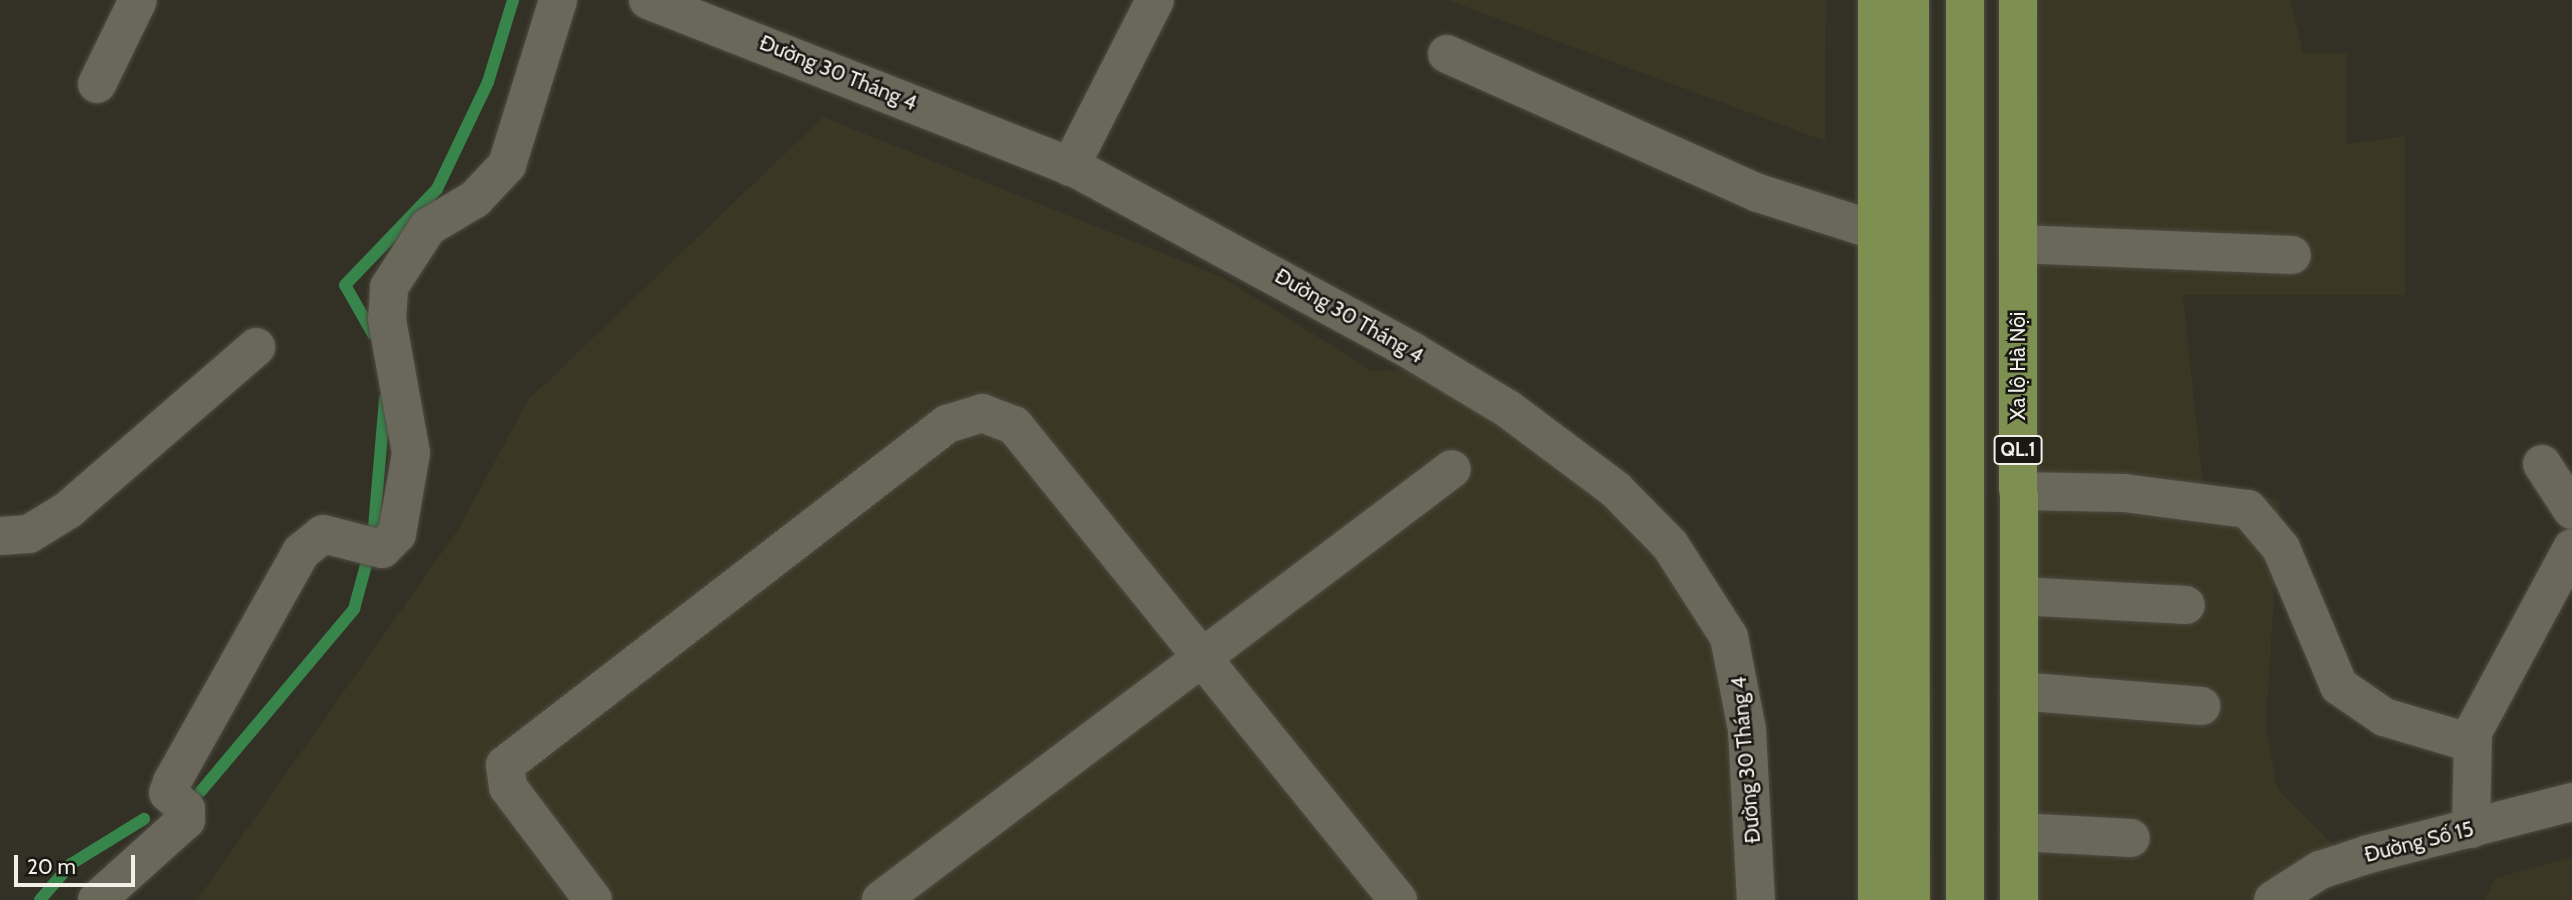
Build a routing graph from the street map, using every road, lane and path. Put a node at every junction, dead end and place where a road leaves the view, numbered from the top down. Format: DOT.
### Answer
graph roads {
  1 [pos="138,0"];
  2 [pos="558,0"];
  3 [pos="648,0"];
  4 [pos="1155,0"];
  5 [pos="1877,0"];
  6 [pos="1910,0"];
  7 [pos="1965,0"];
  8 [pos="2018,0"];
  9 [pos="712,11"];
  10 [pos="1447,54"];
  11 [pos="97,84"];
  12 [pos="1070,167"];
  13 [pos="1877,231"];
  14 [pos="2018,244"];
  15 [pos="2292,255"];
  16 [pos="256,347"];
  17 [pos="2542,464"];
  18 [pos="1452,469"];
  19 [pos="2018,491"];
  20 [pos="2572,510"];
  21 [pos="0,536"];
  22 [pos="2572,548"];
  23 [pos="2019,596"];
  24 [pos="2186,605"];
  25 [pos="1204,654"];
  26 [pos="2019,691"];
  27 [pos="2201,706"];
  28 [pos="2471,743"];
  29 [pos="2572,802"];
  30 [pos="2471,829"];
  31 [pos="2019,832"];
  32 [pos="2131,838"];
  33 [pos="97,900"];
  34 [pos="593,900"];
  35 [pos="881,900"];
  36 [pos="1398,900"];
  37 [pos="1756,900"];
  38 [pos="1877,900"];
  39 [pos="1911,900"];
  40 [pos="1965,900"];
  41 [pos="2019,900"];
  42 [pos="2273,900"];
  1 -- 11 [label="street"];
  2 -- 33 [label="street"];
  3 -- 9 [label="street, Đường 30 Tháng 4"];
  4 -- 12 [label="street"];
  5 -- 13 [label="highway"];
  6 -- 39 [label="highway"];
  7 -- 40 [label="highway, QL.1"];
  8 -- 14 [label="highway, Xa lộ Hà Nội / QL.1"];
  9 -- 12 [label="street, Đường 30 Tháng 4"];
  10 -- 13 [label="street"];
  12 -- 37 [label="street, Đường 30 Tháng 4"];
  13 -- 38 [label="highway"];
  14 -- 15 [label="street"];
  14 -- 19 [label="highway, Xa lộ Hà Nội / QL.1"];
  16 -- 21 [label="street"];
  17 -- 20 [label="street"];
  18 -- 25 [label="street"];
  19 -- 23 [label="highway, Xa lộ Hà Nội / QL.1"];
  19 -- 28 [label="street"];
  22 -- 28 [label="street"];
  23 -- 24 [label="street"];
  23 -- 26 [label="highway, Xa lộ Hà Nội / QL.1"];
  25 -- 34 [label="street"];
  25 -- 35 [label="street"];
  25 -- 36 [label="street"];
  26 -- 27 [label="street"];
  26 -- 31 [label="highway, Xa lộ Hà Nội / QL.1"];
  28 -- 30 [label="street"];
  29 -- 30 [label="street, Đường Số 15"];
  30 -- 42 [label="street, Đường Số 15"];
  31 -- 32 [label="street"];
  31 -- 41 [label="highway, Xa lộ Hà Nội / QL.1"];
}
